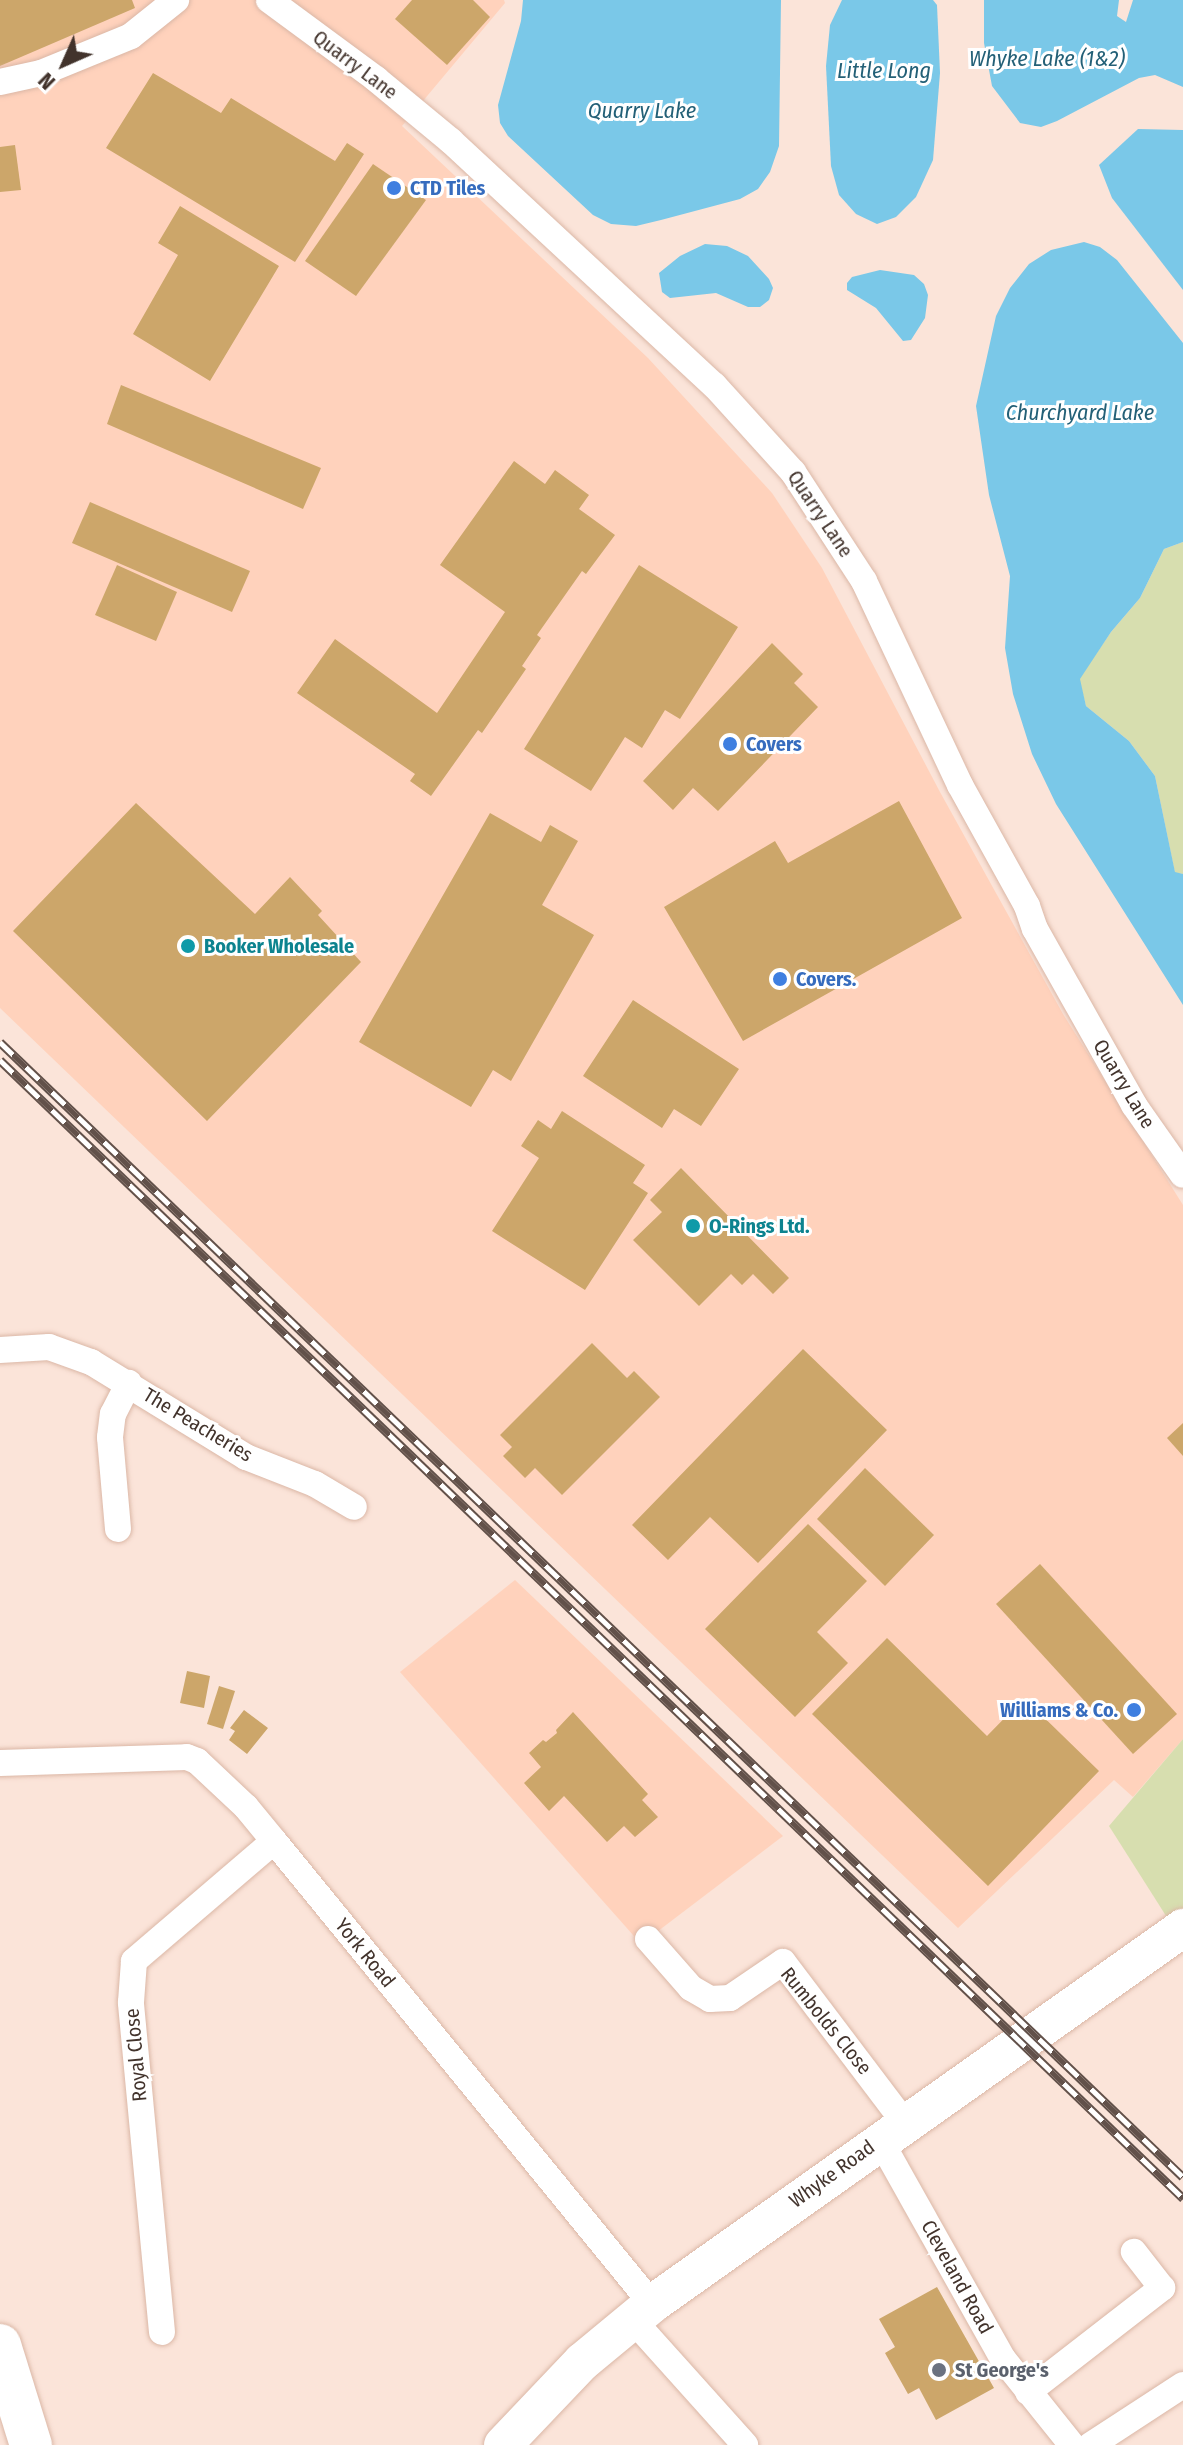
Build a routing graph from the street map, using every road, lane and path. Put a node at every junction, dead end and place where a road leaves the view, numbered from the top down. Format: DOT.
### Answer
graph roads {
  1 [pos="176,0"];
  2 [pos="269,0"];
  3 [pos="0,82"];
  4 [pos="1183,1175"];
  5 [pos="0,1350"];
  6 [pos="129,1383"];
  7 [pos="354,1507"];
  8 [pos="118,1529"];
  9 [pos="0,1763"];
  10 [pos="274,1841"];
  11 [pos="1183,1928"];
  12 [pos="648,1939"];
  13 [pos="892,2131"];
  14 [pos="1134,2252"];
  15 [pos="642,2312"];
  16 [pos="162,2332"];
  17 [pos="0,2345"];
  18 [pos="1183,2385"];
  19 [pos="1028,2392"];
  20 [pos="31,2445"];
  21 [pos="503,2445"];
  22 [pos="745,2445"];
  23 [pos="1072,2445"];
  24 [pos="1091,2445"];
  1 -- 3 [label="street"];
  2 -- 4 [label="street, Quarry Lane"];
  5 -- 6 [label="street, The Peacheries"];
  6 -- 7 [label="street, The Peacheries"];
  6 -- 8 [label="street, The Peacheries"];
  9 -- 10 [label="street, York Road"];
  10 -- 15 [label="street, York Road"];
  10 -- 16 [label="street, Royal Close"];
  11 -- 13 [label="main road, Whyke Road"];
  12 -- 13 [label="street, Rumbolds Close"];
  13 -- 15 [label="main road, Whyke Road"];
  13 -- 19 [label="street, Cleveland Road"];
  14 -- 19 [label="street"];
  15 -- 21 [label="main road, Whyke Road"];
  15 -- 22 [label="street, York Road"];
  17 -- 20 [label="main road"];
  18 -- 24 [label="street"];
  19 -- 23 [label="street, Cleveland Road"];
}
